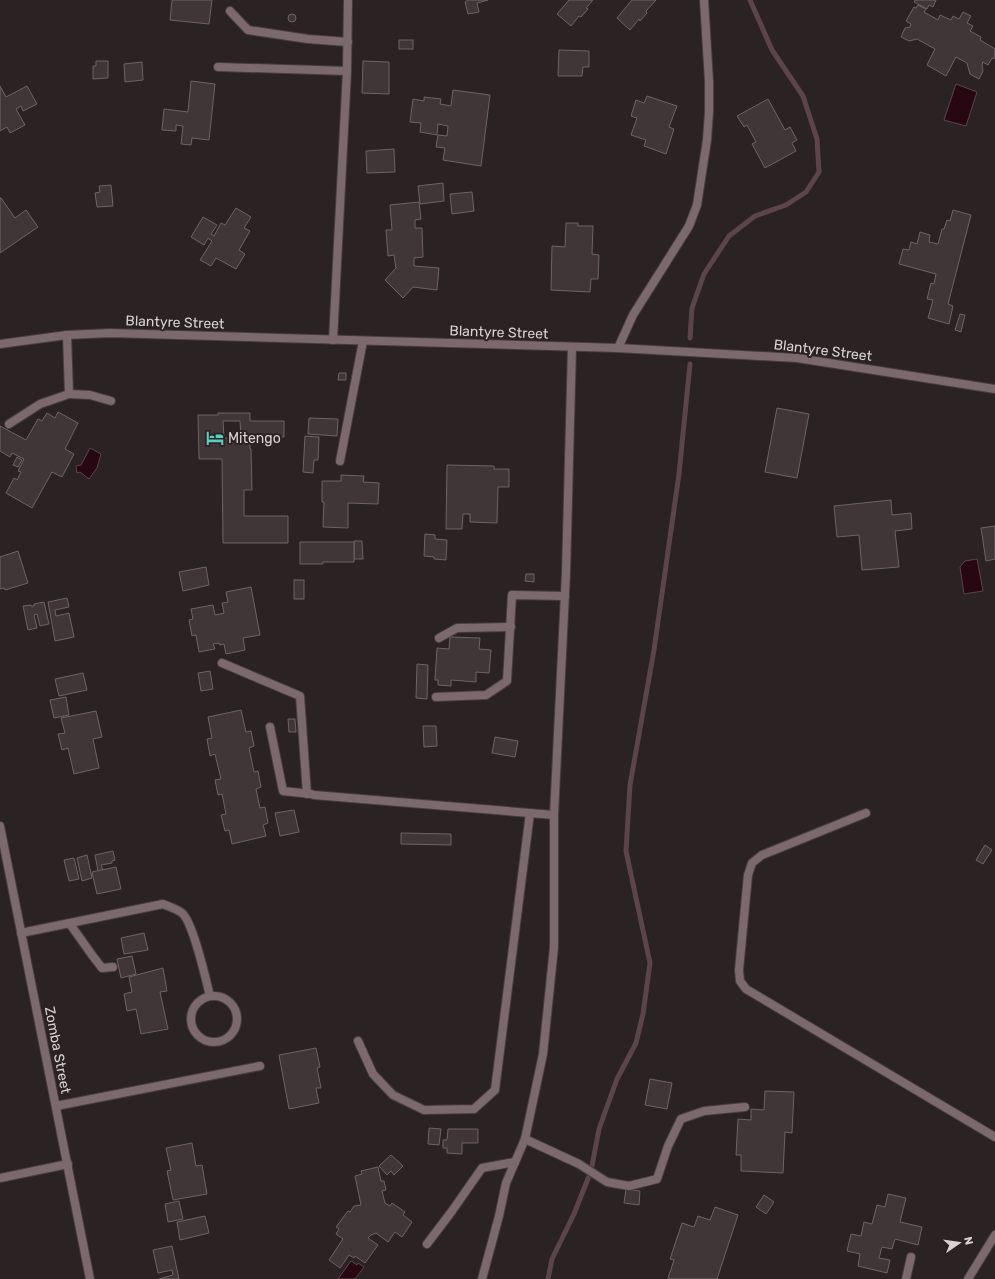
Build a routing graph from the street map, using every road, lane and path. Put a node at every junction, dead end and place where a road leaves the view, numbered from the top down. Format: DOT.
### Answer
graph roads {
  1 [pos="348,0"];
  2 [pos="704,0"];
  3 [pos="230,11"];
  4 [pos="348,42"];
  5 [pos="218,66"];
  6 [pos="347,71"];
  7 [pos="67,336"];
  8 [pos="333,340"];
  9 [pos="363,341"];
  10 [pos="0,344"];
  11 [pos="572,347"];
  12 [pos="618,348"];
  13 [pos="995,389"];
  14 [pos="69,394"];
  15 [pos="111,401"];
  16 [pos="9,424"];
  17 [pos="340,461"];
  18 [pos="565,596"];
  19 [pos="511,627"];
  20 [pos="439,638"];
  21 [pos="222,663"];
  22 [pos="436,697"];
  23 [pos="270,727"];
  24 [pos="310,794"];
  25 [pos="530,813"];
  26 [pos="866,813"];
  27 [pos="554,815"];
  28 [pos="0,826"];
  29 [pos="70,924"];
  30 [pos="21,933"];
  31 [pos="113,967"];
  32 [pos="210,996"];
  33 [pos="358,1041"];
  34 [pos="260,1066"];
  35 [pos="56,1106"];
  36 [pos="745,1108"];
  37 [pos="525,1138"];
  38 [pos="995,1138"];
  39 [pos="515,1162"];
  40 [pos="68,1164"];
  41 [pos="0,1178"];
  42 [pos="995,1235"];
  43 [pos="427,1244"];
  44 [pos="911,1256"];
  45 [pos="90,1279"];
  46 [pos="482,1279"];
  47 [pos="906,1279"];
  48 [pos="968,1279"];
  1 -- 4 [label="street"];
  2 -- 12 [label="street"];
  3 -- 4 [label="street"];
  4 -- 6 [label="street"];
  5 -- 6 [label="street"];
  6 -- 8 [label="street"];
  7 -- 8 [label="street, Blantyre Street"];
  7 -- 10 [label="street, Blantyre Street"];
  7 -- 14 [label="street"];
  8 -- 9 [label="street, Blantyre Street"];
  9 -- 11 [label="street, Blantyre Street"];
  9 -- 17 [label="street"];
  11 -- 12 [label="street, Blantyre Street"];
  11 -- 18 [label="street"];
  12 -- 13 [label="street, Blantyre Street"];
  14 -- 15 [label="street"];
  14 -- 16 [label="street"];
  18 -- 19 [label="street"];
  18 -- 27 [label="street"];
  19 -- 20 [label="street"];
  19 -- 22 [label="street"];
  21 -- 24 [label="street"];
  23 -- 24 [label="street"];
  24 -- 25 [label="street"];
  25 -- 27 [label="street"];
  25 -- 33 [label="street"];
  26 -- 38 [label="street"];
  27 -- 37 [label="street"];
  28 -- 30 [label="street, Zomba Street"];
  29 -- 30 [label="street"];
  29 -- 31 [label="street"];
  29 -- 32 [label="street"];
  30 -- 35 [label="street, Zomba Street"];
  32 -- 32 [label="street"];
  34 -- 35 [label="street"];
  35 -- 40 [label="street, Zomba Street"];
  36 -- 37 [label="street"];
  37 -- 39 [label="street"];
  39 -- 43 [label="street"];
  39 -- 46 [label="street"];
  40 -- 41 [label="street"];
  40 -- 45 [label="street, Zomba Street"];
  42 -- 48 [label="street"];
  44 -- 47 [label="street"];
}
